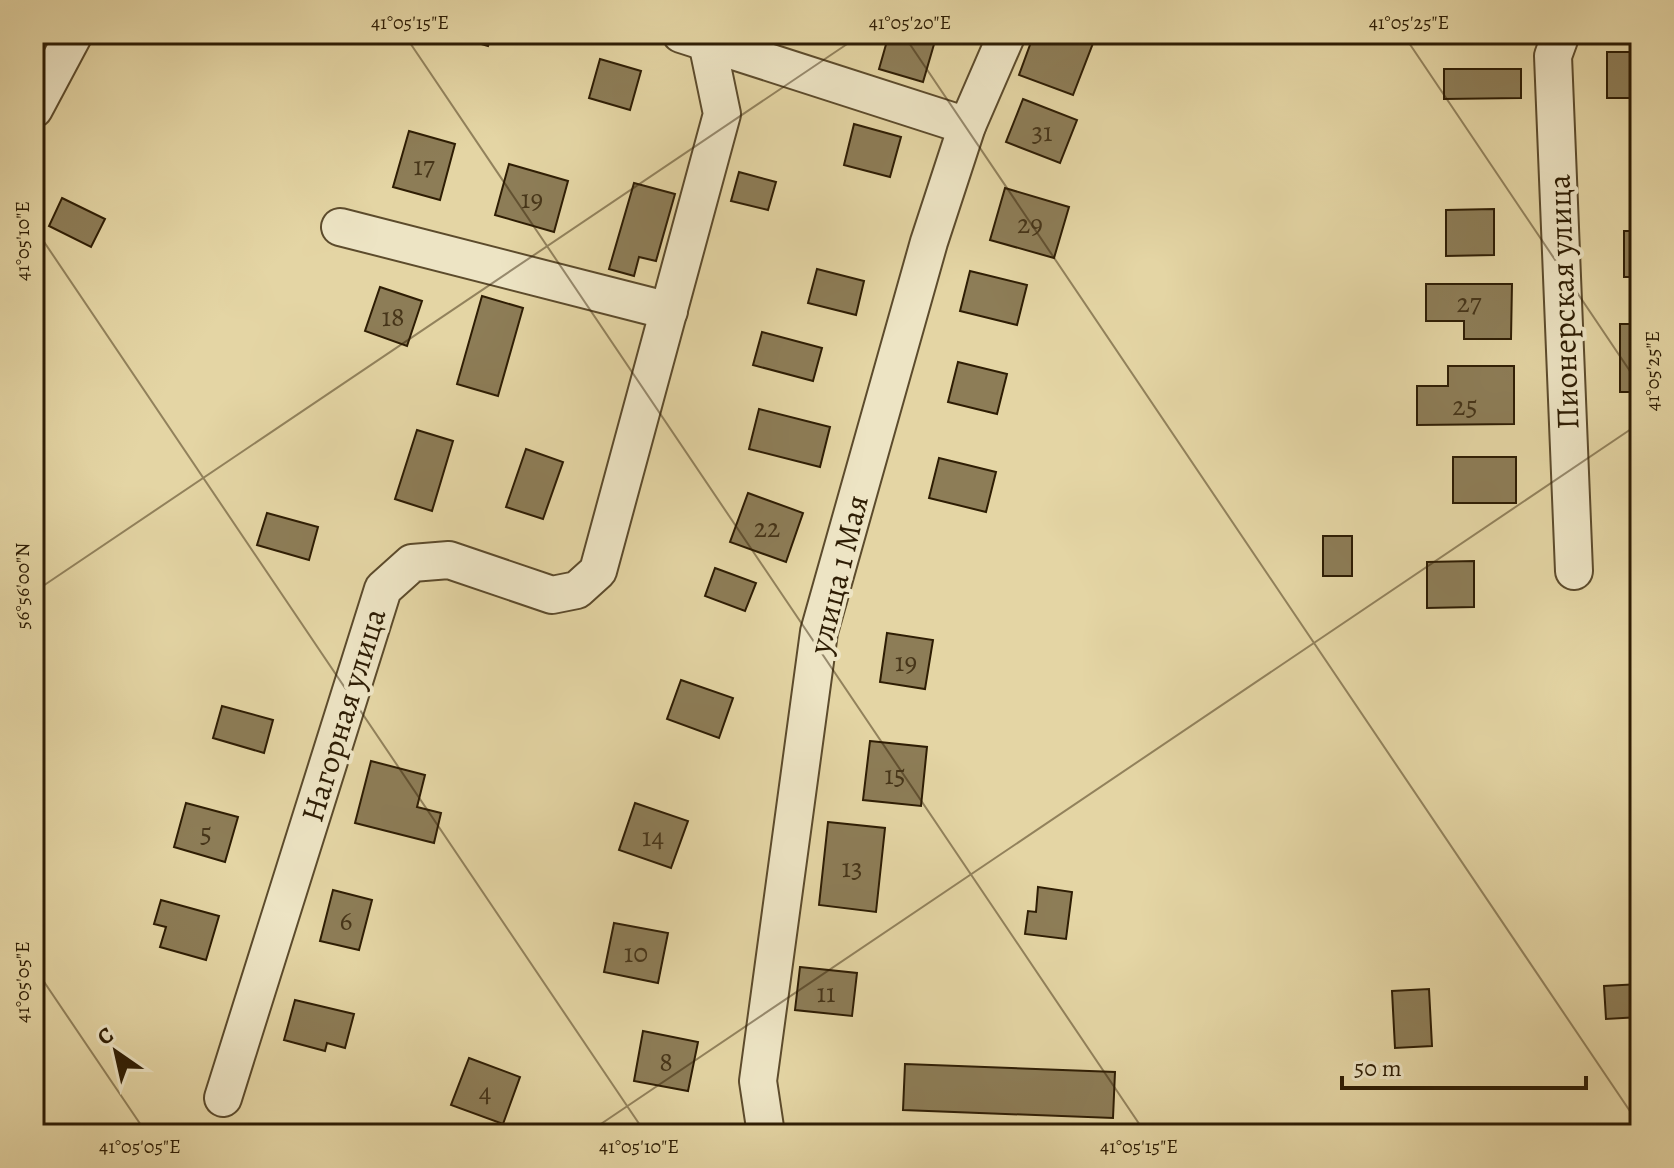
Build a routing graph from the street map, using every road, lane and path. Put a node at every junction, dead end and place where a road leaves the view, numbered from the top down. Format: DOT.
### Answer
graph roads {
  1 [pos="74,34"];
  2 [pos="1007,34"];
  3 [pos="1561,34"];
  4 [pos="694,38"];
  5 [pos="34,109"];
  6 [pos="967,126"];
  7 [pos="340,227"];
  8 [pos="669,311"];
  9 [pos="1574,571"];
  10 [pos="223,1098"];
  11 [pos="766,1134"];
  1 -- 5 [label="street"];
  2 -- 6 [label="street, улица 1 Мая"];
  3 -- 9 [label="street, Пионерская улица"];
  4 -- 6 [label="street"];
  4 -- 8 [label="street, Нагорная улица"];
  6 -- 11 [label="street, улица 1 Мая"];
  7 -- 8 [label="street"];
  8 -- 10 [label="street, Нагорная улица"];
}
